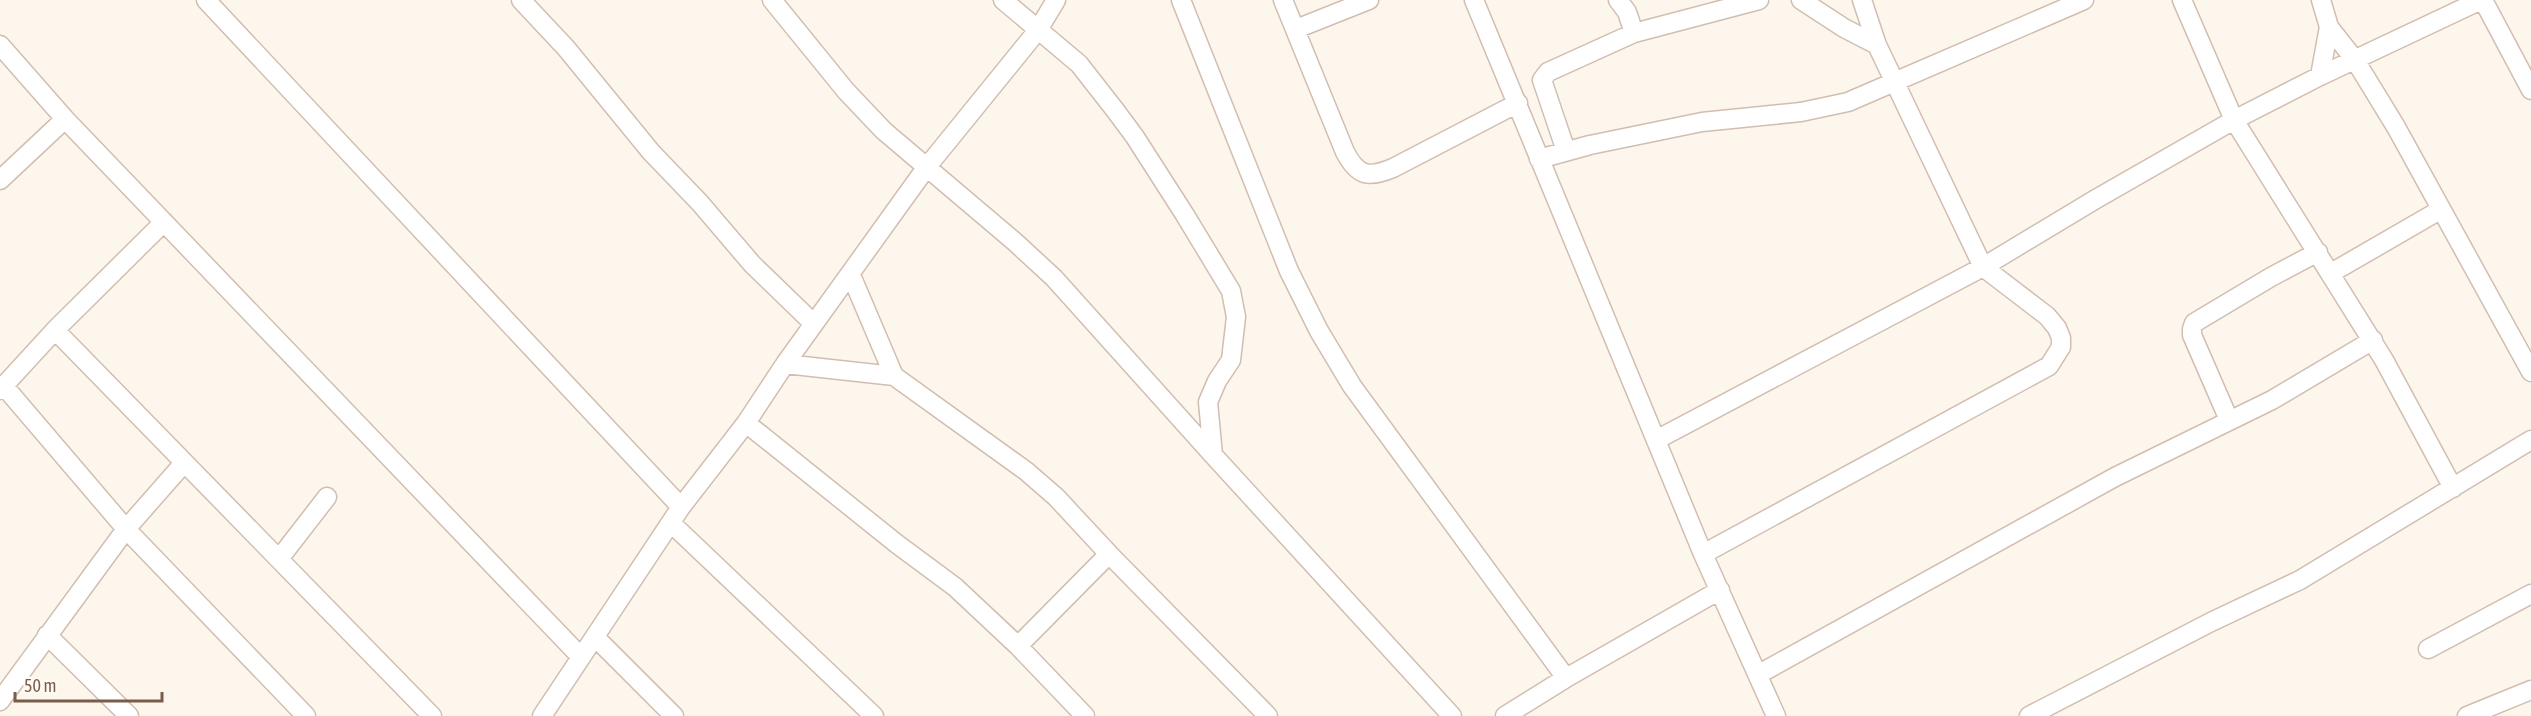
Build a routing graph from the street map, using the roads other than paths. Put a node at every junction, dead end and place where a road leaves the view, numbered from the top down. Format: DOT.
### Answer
graph roads {
  1 [pos="206,0"];
  2 [pos="520,0"];
  3 [pos="772,0"];
  4 [pos="1003,0"];
  5 [pos="1056,0"];
  6 [pos="1181,0"];
  7 [pos="1283,0"];
  8 [pos="1369,0"];
  9 [pos="1474,0"];
  10 [pos="1618,0"];
  11 [pos="1760,0"];
  12 [pos="1801,0"];
  13 [pos="1862,0"];
  14 [pos="2084,0"];
  15 [pos="2181,0"];
  16 [pos="2321,0"];
  17 [pos="2475,2"];
  18 [pos="2329,27"];
  19 [pos="1296,29"];
  20 [pos="1038,30"];
  21 [pos="1634,33"];
  22 [pos="0,45"];
  23 [pos="1877,45"];
  24 [pos="2355,60"];
  25 [pos="2319,76"];
  26 [pos="1894,82"];
  27 [pos="2531,90"];
  28 [pos="1518,103"];
  29 [pos="65,119"];
  30 [pos="2234,120"];
  31 [pos="1566,151"];
  32 [pos="1539,159"];
  33 [pos="926,168"];
  34 [pos="0,180"];
  35 [pos="2440,210"];
  36 [pos="164,222"];
  37 [pos="2318,252"];
  38 [pos="1983,267"];
  39 [pos="2331,273"];
  40 [pos="851,275"];
  41 [pos="814,324"];
  42 [pos="55,330"];
  43 [pos="2373,340"];
  44 [pos="785,364"];
  45 [pos="2531,372"];
  46 [pos="894,376"];
  47 [pos="2,388"];
  48 [pos="2229,420"];
  49 [pos="746,423"];
  50 [pos="1656,440"];
  51 [pos="2531,440"];
  52 [pos="1212,455"];
  53 [pos="184,464"];
  54 [pos="2453,488"];
  55 [pos="327,497"];
  56 [pos="681,507"];
  57 [pos="672,523"];
  58 [pos="126,530"];
  59 [pos="1109,554"];
  60 [pos="1703,554"];
  61 [pos="279,559"];
  62 [pos="1720,590"];
  63 [pos="2531,594"];
  64 [pos="47,635"];
  65 [pos="595,637"];
  66 [pos="1018,646"];
  67 [pos="2428,649"];
  68 [pos="581,657"];
  69 [pos="1759,674"];
  70 [pos="1566,678"];
  71 [pos="2531,690"];
  72 [pos="0,701"];
  73 [pos="129,716"];
  74 [pos="306,716"];
  75 [pos="432,716"];
  76 [pos="542,716"];
  77 [pos="674,716"];
  78 [pos="874,716"];
  79 [pos="1085,716"];
  80 [pos="1268,716"];
  81 [pos="1452,716"];
  82 [pos="1505,716"];
  83 [pos="1776,716"];
  84 [pos="2030,716"];
  85 [pos="2467,716"];
  1 -- 56 [label="street"];
  2 -- 41 [label="street"];
  3 -- 33 [label="street"];
  4 -- 20 [label="street"];
  5 -- 20 [label="street"];
  6 -- 70 [label="street"];
  7 -- 19 [label="street"];
  8 -- 19 [label="street"];
  9 -- 28 [label="street"];
  10 -- 21 [label="street"];
  11 -- 21 [label="street"];
  12 -- 23 [label="street"];
  13 -- 23 [label="street"];
  14 -- 26 [label="street"];
  15 -- 30 [label="street"];
  16 -- 18 [label="street"];
  17 -- 24 [label="street"];
  17 -- 27 [label="street"];
  18 -- 24 [label="street"];
  18 -- 25 [label="street"];
  19 -- 28 [label="street"];
  20 -- 33 [label="street"];
  20 -- 52 [label="street"];
  21 -- 31 [label="street"];
  22 -- 29 [label="street"];
  23 -- 26 [label="street"];
  24 -- 25 [label="street"];
  24 -- 35 [label="street"];
  25 -- 30 [label="street"];
  26 -- 31 [label="street"];
  26 -- 38 [label="street"];
  28 -- 32 [label="street"];
  29 -- 34 [label="street"];
  29 -- 36 [label="street"];
  30 -- 37 [label="street"];
  30 -- 38 [label="street"];
  31 -- 32 [label="street"];
  32 -- 50 [label="street"];
  33 -- 40 [label="street"];
  33 -- 52 [label="street"];
  35 -- 39 [label="street"];
  35 -- 45 [label="street"];
  36 -- 42 [label="street"];
  36 -- 68 [label="street"];
  37 -- 39 [label="street"];
  37 -- 48 [label="street"];
  38 -- 50 [label="street"];
  38 -- 60 [label="street"];
  39 -- 43 [label="street"];
  40 -- 41 [label="street"];
  40 -- 46 [label="street"];
  41 -- 44 [label="street"];
  42 -- 47 [label="street"];
  42 -- 53 [label="street"];
  43 -- 48 [label="street"];
  43 -- 54 [label="street"];
  44 -- 46 [label="street"];
  44 -- 49 [label="street"];
  46 -- 59 [label="street"];
  47 -- 58 [label="street"];
  48 -- 69 [label="street"];
  49 -- 56 [label="street"];
  49 -- 66 [label="street"];
  50 -- 60 [label="street"];
  51 -- 54 [label="street"];
  52 -- 81 [label="street"];
  53 -- 58 [label="street"];
  53 -- 61 [label="street"];
  54 -- 84 [label="street"];
  55 -- 61 [label="street"];
  56 -- 57 [label="street"];
  57 -- 65 [label="street"];
  57 -- 78 [label="street"];
  58 -- 64 [label="street"];
  58 -- 74 [label="street"];
  59 -- 66 [label="street"];
  59 -- 80 [label="street"];
  60 -- 62 [label="street"];
  61 -- 75 [label="street"];
  62 -- 69 [label="street"];
  62 -- 70 [label="street"];
  63 -- 67 [label="street"];
  64 -- 72 [label="street"];
  64 -- 73 [label="street"];
  65 -- 68 [label="street"];
  65 -- 77 [label="street"];
  66 -- 79 [label="street"];
  68 -- 76 [label="street"];
  69 -- 83 [label="street"];
  70 -- 82 [label="street"];
  71 -- 85 [label="street"];
}
